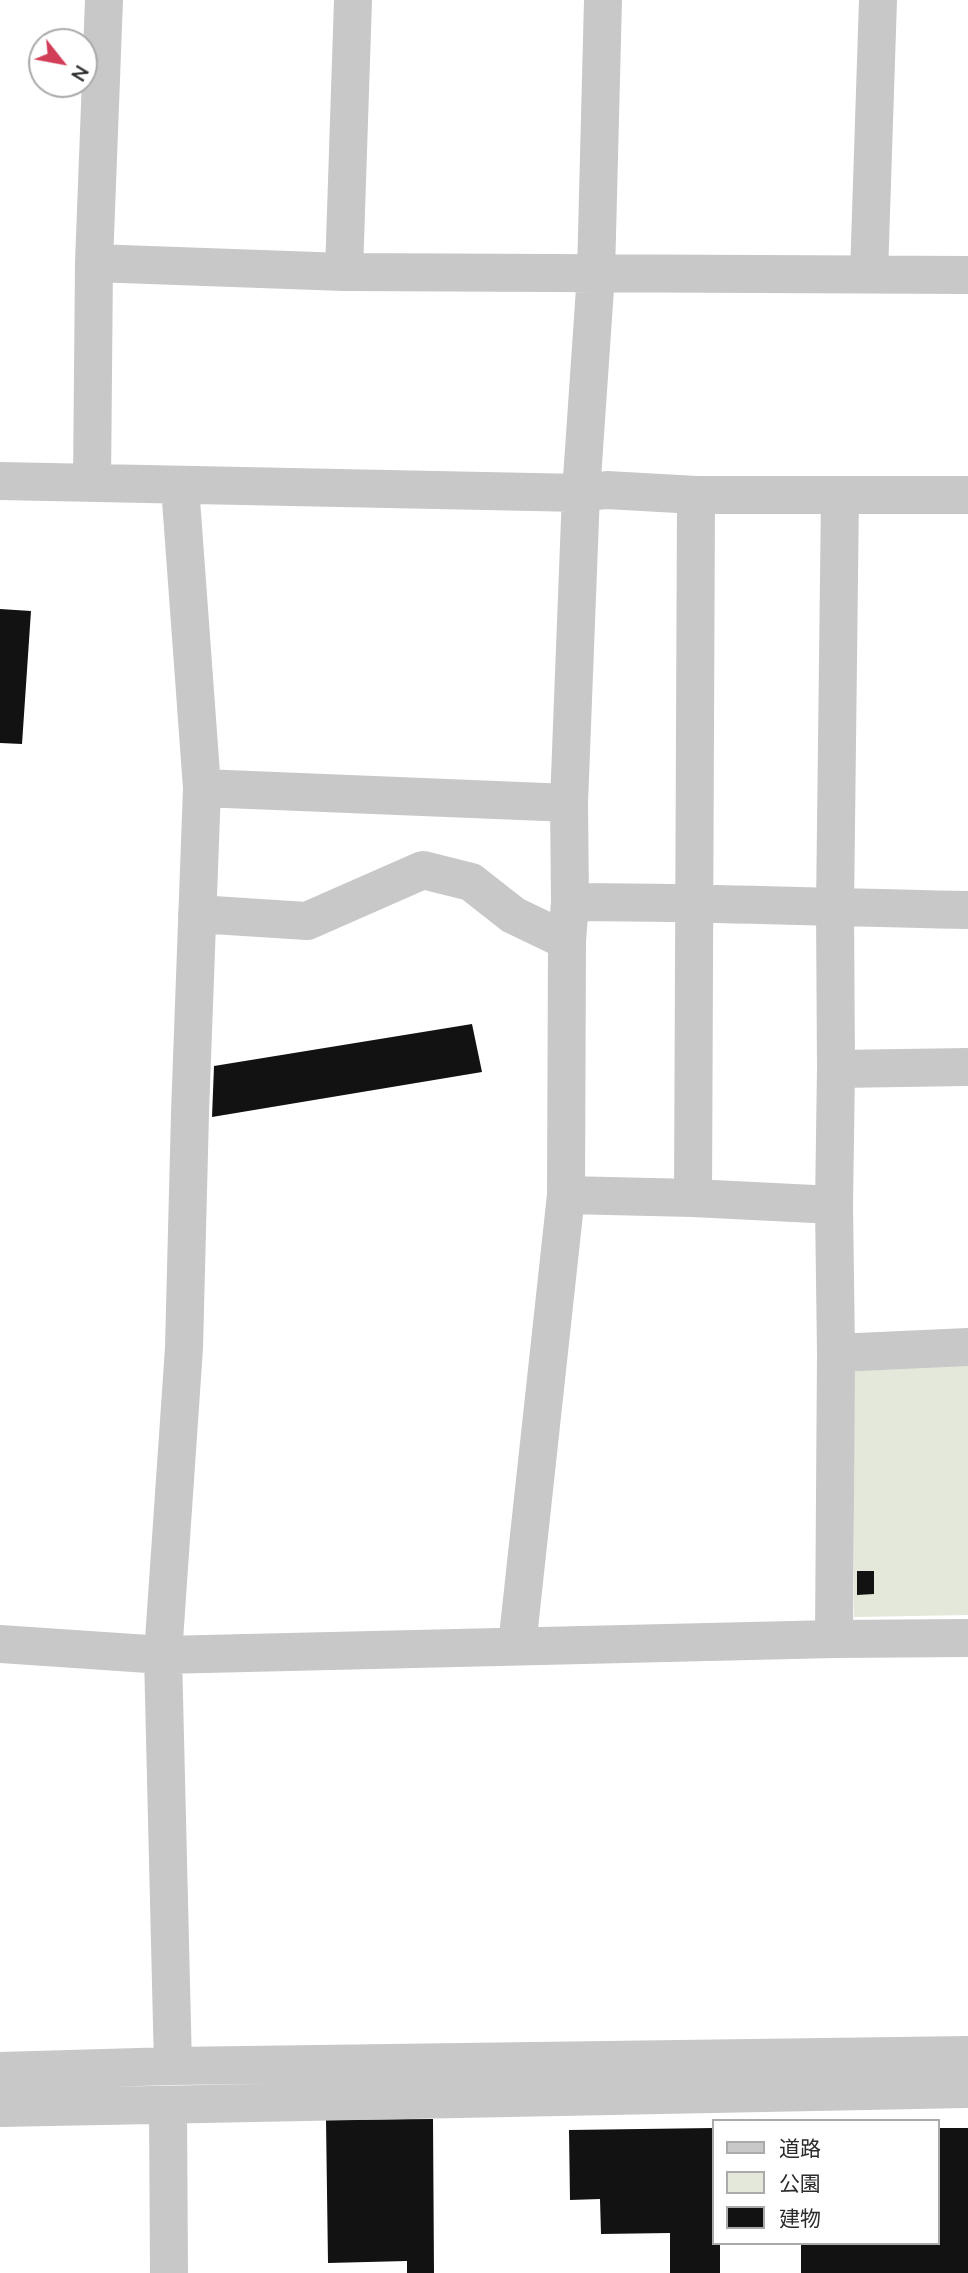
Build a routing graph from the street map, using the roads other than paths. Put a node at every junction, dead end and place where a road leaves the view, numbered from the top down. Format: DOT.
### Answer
graph roads {
  1 [pos="104,0"];
  2 [pos="353,0"];
  3 [pos="603,0"];
  4 [pos="878,0"];
  5 [pos="94,263"];
  6 [pos="344,272"];
  7 [pos="596,274"];
  8 [pos="869,274"];
  9 [pos="968,275"];
  10 [pos="0,481"];
  11 [pos="92,482"];
  12 [pos="180,486"];
  13 [pos="581,493"];
  14 [pos="696,495"];
  15 [pos="840,495"];
  16 [pos="968,495"];
  17 [pos="202,788"];
  18 [pos="569,803"];
  19 [pos="570,902"];
  20 [pos="695,902"];
  21 [pos="835,908"];
  22 [pos="968,910"];
  23 [pos="197,914"];
  24 [pos="567,941"];
  25 [pos="968,1066"];
  26 [pos="835,1069"];
  27 [pos="566,1195"];
  28 [pos="692,1198"];
  29 [pos="834,1205"];
  30 [pos="968,1347"];
  31 [pos="836,1353"];
  32 [pos="968,1638"];
  33 [pos="834,1639"];
  34 [pos="0,1644"];
  35 [pos="517,1646"];
  36 [pos="163,1655"];
  37 [pos="968,2055"];
  38 [pos="173,2066"];
  39 [pos="0,2071"];
  40 [pos="968,2090"];
  41 [pos="168,2106"];
  42 [pos="0,2108"];
  43 [pos="169,2273"];
  1 -- 5 [label="street"];
  2 -- 6 [label="street"];
  3 -- 7 [label="street"];
  4 -- 8 [label="street"];
  5 -- 6 [label="street"];
  5 -- 11 [label="street"];
  6 -- 7 [label="street"];
  7 -- 8 [label="street"];
  7 -- 13 [label="street"];
  8 -- 9 [label="street"];
  10 -- 11 [label="street"];
  11 -- 12 [label="street"];
  12 -- 13 [label="street"];
  12 -- 17 [label="street"];
  13 -- 14 [label="street"];
  13 -- 18 [label="street"];
  14 -- 15 [label="street"];
  14 -- 20 [label="street"];
  15 -- 16 [label="street"];
  15 -- 21 [label="street"];
  17 -- 18 [label="street"];
  17 -- 23 [label="street"];
  18 -- 19 [label="street"];
  19 -- 20 [label="street"];
  19 -- 24 [label="street"];
  20 -- 21 [label="street"];
  20 -- 28 [label="street"];
  21 -- 22 [label="street"];
  21 -- 26 [label="street"];
  23 -- 24 [label="street"];
  23 -- 36 [label="street"];
  24 -- 27 [label="street"];
  25 -- 26 [label="street"];
  26 -- 29 [label="street"];
  27 -- 28 [label="street"];
  27 -- 35 [label="street"];
  28 -- 29 [label="street"];
  29 -- 31 [label="street"];
  30 -- 31 [label="street"];
  31 -- 33 [label="street"];
  32 -- 33 [label="street"];
  33 -- 35 [label="street"];
  34 -- 36 [label="street"];
  35 -- 36 [label="street"];
  36 -- 38 [label="street"];
  37 -- 38 [label="street"];
  38 -- 39 [label="street"];
  40 -- 41 [label="street"];
  41 -- 42 [label="street"];
  41 -- 43 [label="street"];
}
